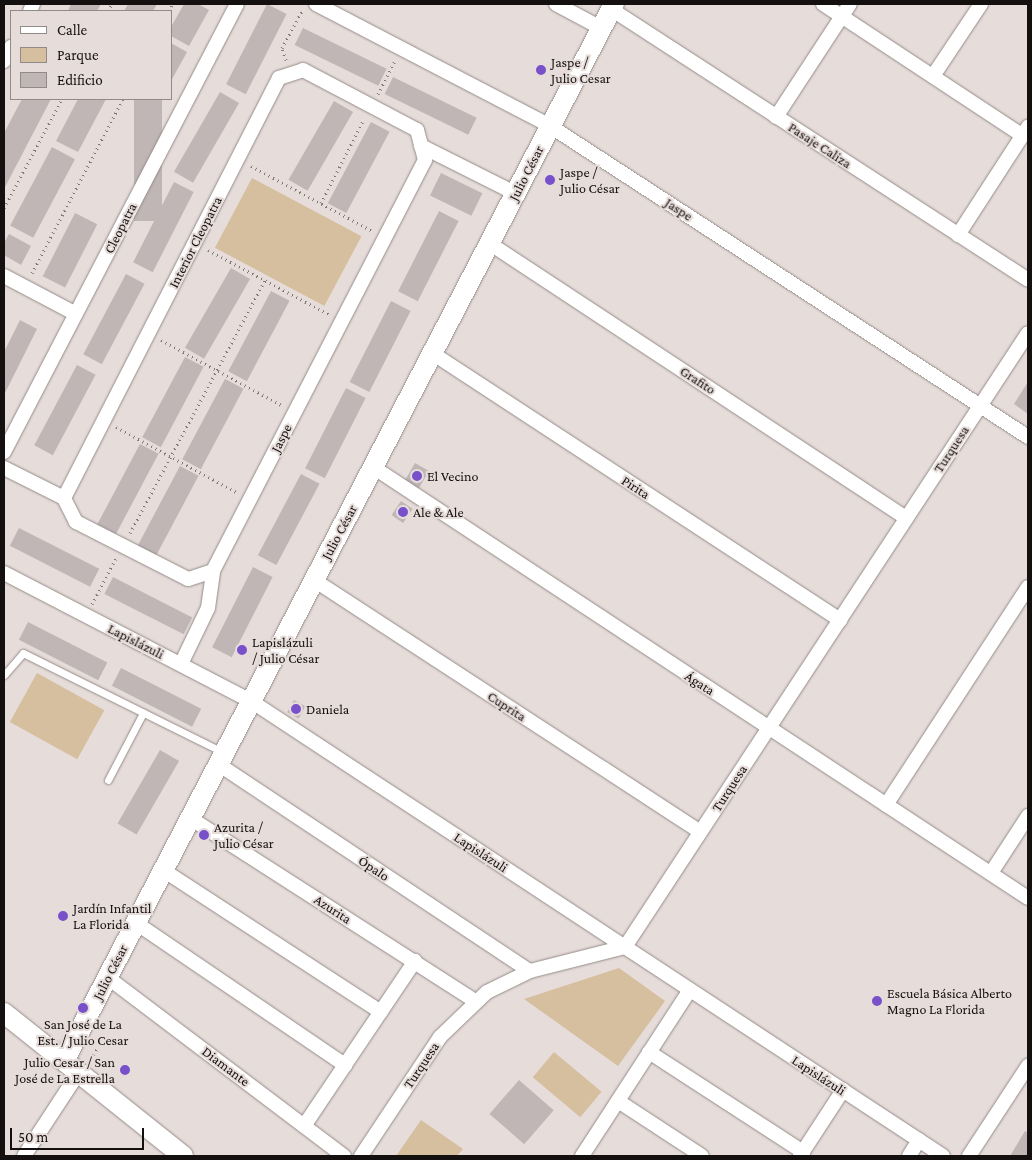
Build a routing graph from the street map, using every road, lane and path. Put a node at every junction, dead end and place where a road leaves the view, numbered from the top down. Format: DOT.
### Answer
graph roads {
  1 [pos="237,4"];
  2 [pos="306,4"];
  3 [pos="316,4"];
  4 [pos="556,4"];
  5 [pos="823,4"];
  6 [pos="850,4"];
  7 [pos="981,4"];
  8 [pos="612,7"];
  9 [pos="842,16"];
  10 [pos="602,28"];
  11 [pos="402,48"];
  12 [pos="290,74"];
  13 [pos="933,76"];
  14 [pos="61,100"];
  15 [pos="122,100"];
  16 [pos="371,106"];
  17 [pos="776,117"];
  18 [pos="550,126"];
  19 [pos="1025,131"];
  20 [pos="421,146"];
  21 [pos="238,158"];
  22 [pos="515,193"];
  23 [pos="321,203"];
  24 [pos="4,208"];
  25 [pos="958,234"];
  26 [pos="385,238"];
  27 [pos="194,243"];
  28 [pos="490,243"];
  29 [pos="4,276"];
  30 [pos="265,280"];
  31 [pos="1028,280"];
  32 [pos="25,287"];
  33 [pos="76,314"];
  34 [pos="341,322"];
  35 [pos="148,333"];
  36 [pos="1028,333"];
  37 [pos="432,353"];
  38 [pos="217,370"];
  39 [pos="980,406"];
  40 [pos="295,412"];
  41 [pos="104,420"];
  42 [pos="9,429"];
  43 [pos="1028,437"];
  44 [pos="4,452"];
  45 [pos="171,456"];
  46 [pos="373,467"];
  47 [pos="4,468"];
  48 [pos="64,498"];
  49 [pos="250,500"];
  50 [pos="906,518"];
  51 [pos="122,546"];
  52 [pos="213,571"];
  53 [pos="4,573"];
  54 [pos="314,580"];
  55 [pos="1028,587"];
  56 [pos="86,615"];
  57 [pos="840,620"];
  58 [pos="181,664"];
  59 [pos="4,674"];
  60 [pos="251,701"];
  61 [pos="143,713"];
  62 [pos="769,728"];
  63 [pos="221,759"];
  64 [pos="108,780"];
  65 [pos="886,805"];
  66 [pos="1028,816"];
  67 [pos="190,818"];
  68 [pos="700,832"];
  69 [pos="163,870"];
  70 [pos="990,873"];
  71 [pos="1028,898"];
  72 [pos="136,923"];
  73 [pos="625,947"];
  74 [pos="415,961"];
  75 [pos="530,971"];
  76 [pos="108,977"];
  77 [pos="690,990"];
  78 [pos="475,1001"];
  79 [pos="381,1012"];
  80 [pos="4,1013"];
  81 [pos="649,1052"];
  82 [pos="345,1065"];
  83 [pos="1028,1066"];
  84 [pos="71,1067"];
  85 [pos="843,1090"];
  86 [pos="618,1101"];
  87 [pos="304,1126"];
  88 [pos="919,1140"];
  89 [pos="177,1154"];
  90 [pos="802,1154"];
  91 [pos="587,1155"];
  92 [pos="24,1156"];
  93 [pos="344,1156"];
  94 [pos="361,1156"];
  95 [pos="702,1156"];
  96 [pos="909,1156"];
  97 [pos="943,1156"];
  98 [pos="969,1156"];
  1 -- 33 [label="street, Cleopatra"];
  2 -- 12 [label="path"];
  3 -- 11 [label="street, Jaspe"];
  4 -- 10 [label="street"];
  5 -- 9 [label="street"];
  6 -- 9 [label="street"];
  7 -- 13 [label="street"];
  8 -- 10 [label="street, Julio César"];
  8 -- 17 [label="street, Pasaje Caliza"];
  9 -- 13 [label="street"];
  9 -- 17 [label="street"];
  10 -- 18 [label="street, Julio César"];
  11 -- 16 [label="path"];
  11 -- 18 [label="street, Jaspe"];
  12 -- 16 [label="street"];
  12 -- 21 [label="street, Interior Cleopatra"];
  13 -- 19 [label="street"];
  14 -- 24 [label="path"];
  15 -- 32 [label="path"];
  16 -- 20 [label="street"];
  16 -- 23 [label="path"];
  17 -- 25 [label="street, Pasaje Caliza"];
  18 -- 22 [label="street, Julio César"];
  18 -- 39 [label="street, Jaspe"];
  19 -- 25 [label="street"];
  20 -- 22 [label="street"];
  20 -- 26 [label="street, Jaspe"];
  21 -- 23 [label="path"];
  21 -- 27 [label="street, Interior Cleopatra"];
  22 -- 28 [label="street, Julio César"];
  23 -- 26 [label="path"];
  25 -- 31 [label="street, Pasaje Caliza"];
  26 -- 34 [label="street, Jaspe"];
  27 -- 30 [label="path"];
  27 -- 35 [label="street, Interior Cleopatra"];
  28 -- 37 [label="street, Julio César"];
  28 -- 50 [label="street, Grafito"];
  29 -- 32 [label="street"];
  30 -- 34 [label="path"];
  30 -- 38 [label="path"];
  32 -- 33 [label="street"];
  33 -- 42 [label="street, Cleopatra"];
  34 -- 40 [label="street, Jaspe"];
  35 -- 38 [label="path"];
  35 -- 41 [label="street, Interior Cleopatra"];
  36 -- 39 [label="street, Turquesa"];
  37 -- 46 [label="street, Julio César"];
  37 -- 57 [label="street, Pirita"];
  38 -- 40 [label="path"];
  38 -- 45 [label="path"];
  39 -- 43 [label="street, Jaspe"];
  39 -- 50 [label="street, Turquesa"];
  40 -- 49 [label="street, Jaspe"];
  41 -- 45 [label="path"];
  41 -- 48 [label="street, Interior Cleopatra"];
  42 -- 44 [label="street, Cleopatra"];
  45 -- 49 [label="path"];
  45 -- 51 [label="path"];
  46 -- 54 [label="street, Julio César"];
  46 -- 62 [label="street, Ágata"];
  47 -- 48 [label="street"];
  48 -- 51 [label="street"];
  49 -- 52 [label="street, Jaspe"];
  50 -- 57 [label="street, Turquesa"];
  51 -- 52 [label="street"];
  51 -- 56 [label="path"];
  52 -- 58 [label="street, Jaspe"];
  53 -- 56 [label="street, Lapislázuli"];
  54 -- 60 [label="street, Julio César"];
  54 -- 68 [label="street, Cuprita"];
  55 -- 65 [label="street"];
  56 -- 58 [label="street, Lapislázuli"];
  57 -- 62 [label="street, Turquesa"];
  58 -- 60 [label="street, Lapislázuli"];
  59 -- 61 [label="lane"];
  60 -- 63 [label="street, Julio César"];
  60 -- 73 [label="street, Lapislázuli"];
  61 -- 63 [label="lane"];
  61 -- 64 [label="lane"];
  62 -- 65 [label="street, Ágata"];
  62 -- 68 [label="street, Turquesa"];
  63 -- 67 [label="street, Julio César"];
  63 -- 75 [label="street, Ópalo"];
  65 -- 70 [label="street, Ágata"];
  66 -- 70 [label="street"];
  67 -- 69 [label="street, Julio César"];
  67 -- 74 [label="street, Azurita"];
  68 -- 73 [label="street, Turquesa"];
  69 -- 72 [label="street, Julio César"];
  69 -- 79 [label="street"];
  70 -- 71 [label="street, Ágata"];
  72 -- 76 [label="street, Julio César"];
  72 -- 82 [label="street"];
  73 -- 75 [label="street, Turquesa"];
  73 -- 77 [label="street, Lapislázuli"];
  74 -- 78 [label="street, Azurita"];
  74 -- 79 [label="street"];
  75 -- 78 [label="street, Turquesa"];
  76 -- 84 [label="street, Julio César"];
  76 -- 87 [label="street, Diamante"];
  77 -- 81 [label="street"];
  77 -- 85 [label="street, Lapislázuli"];
  78 -- 94 [label="street, Turquesa"];
  79 -- 82 [label="street"];
  80 -- 84 [label="street"];
  81 -- 86 [label="street"];
  81 -- 90 [label="street"];
  82 -- 87 [label="street"];
  83 -- 98 [label="street"];
  84 -- 89 [label="street"];
  84 -- 92 [label="street"];
  85 -- 88 [label="street, Lapislázuli"];
  85 -- 90 [label="street"];
  86 -- 91 [label="street"];
  86 -- 95 [label="street"];
  87 -- 93 [label="street, Diamante"];
  88 -- 96 [label="street"];
  88 -- 97 [label="street, Lapislázuli"];
}
